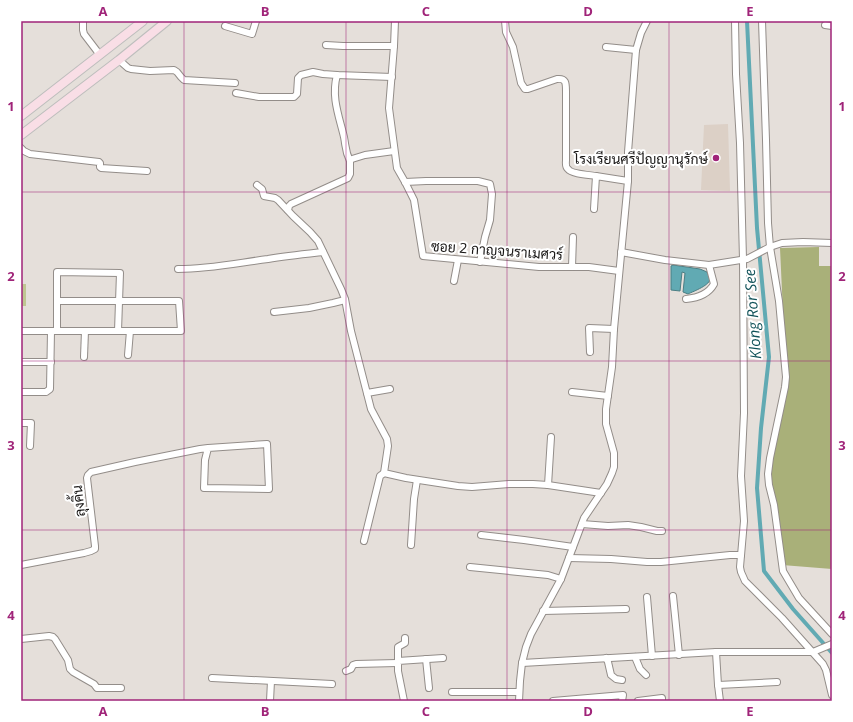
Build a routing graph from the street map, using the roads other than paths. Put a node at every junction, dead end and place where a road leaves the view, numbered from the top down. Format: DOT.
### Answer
graph roads {
  1 [pos="83,21"];
  2 [pos="143,21"];
  3 [pos="167,21"];
  4 [pos="256,21"];
  5 [pos="395,21"];
  6 [pos="505,21"];
  7 [pos="647,21"];
  8 [pos="735,21"];
  9 [pos="762,21"];
  10 [pos="825,25"];
  11 [pos="225,26"];
  12 [pos="832,26"];
  13 [pos="326,45"];
  14 [pos="394,46"];
  15 [pos="606,47"];
  16 [pos="636,50"];
  17 [pos="100,55"];
  18 [pos="119,60"];
  19 [pos="337,75"];
  20 [pos="392,77"];
  21 [pos="235,83"];
  22 [pos="236,94"];
  23 [pos="21,116"];
  24 [pos="21,135"];
  25 [pos="21,148"];
  26 [pos="394,151"];
  27 [pos="350,161"];
  28 [pos="147,171"];
  29 [pos="596,176"];
  30 [pos="628,181"];
  31 [pos="405,182"];
  32 [pos="257,185"];
  33 [pos="594,209"];
  34 [pos="288,210"];
  35 [pos="573,237"];
  36 [pos="832,243"];
  37 [pos="769,248"];
  38 [pos="323,252"];
  39 [pos="621,252"];
  40 [pos="745,259"];
  41 [pos="458,260"];
  42 [pos="480,262"];
  43 [pos="710,265"];
  44 [pos="572,267"];
  45 [pos="178,269"];
  46 [pos="619,270"];
  47 [pos="454,281"];
  48 [pos="345,300"];
  49 [pos="686,300"];
  50 [pos="57,301"];
  51 [pos="118,301"];
  52 [pos="274,312"];
  53 [pos="614,329"];
  54 [pos="21,331"];
  55 [pos="54,331"];
  56 [pos="85,331"];
  57 [pos="118,331"];
  58 [pos="130,331"];
  59 [pos="590,352"];
  60 [pos="128,355"];
  61 [pos="84,357"];
  62 [pos="21,362"];
  63 [pos="51,362"];
  64 [pos="390,389"];
  65 [pos="21,392"];
  66 [pos="572,392"];
  67 [pos="367,393"];
  68 [pos="608,396"];
  69 [pos="21,423"];
  70 [pos="551,436"];
  71 [pos="30,446"];
  72 [pos="208,448"];
  73 [pos="384,472"];
  74 [pos="417,480"];
  75 [pos="548,485"];
  76 [pos="601,493"];
  77 [pos="582,524"];
  78 [pos="662,531"];
  79 [pos="481,535"];
  80 [pos="364,541"];
  81 [pos="411,545"];
  82 [pos="573,547"];
  83 [pos="741,555"];
  84 [pos="569,558"];
  85 [pos="21,565"];
  86 [pos="470,567"];
  87 [pos="561,579"];
  88 [pos="673,596"];
  89 [pos="647,597"];
  90 [pos="626,609"];
  91 [pos="543,611"];
  92 [pos="832,634"];
  93 [pos="405,638"];
  94 [pos="21,639"];
  95 [pos="832,644"];
  96 [pos="815,651"];
  97 [pos="716,652"];
  98 [pos="679,654"];
  99 [pos="652,656"];
  100 [pos="635,657"];
  101 [pos="443,658"];
  102 [pos="606,658"];
  103 [pos="426,659"];
  104 [pos="398,662"];
  105 [pos="522,663"];
  106 [pos="346,670"];
  107 [pos="646,674"];
  108 [pos="212,678"];
  109 [pos="622,680"];
  110 [pos="271,681"];
  111 [pos="776,682"];
  112 [pos="332,684"];
  113 [pos="718,685"];
  114 [pos="120,688"];
  115 [pos="429,688"];
  116 [pos="452,692"];
  117 [pos="519,692"];
  118 [pos="832,695"];
  119 [pos="270,701"];
  120 [pos="404,701"];
  121 [pos="519,701"];
  122 [pos="553,701"];
  123 [pos="622,701"];
  124 [pos="638,701"];
  125 [pos="662,701"];
  126 [pos="720,701"];
  1 -- 17 [label="street"];
  2 -- 17 [label="main road"];
  3 -- 18 [label="main road"];
  4 -- 11 [label="street"];
  5 -- 14 [label="street, ซอย 2 กาญจนราเมศวร์"];
  6 -- 29 [label="street"];
  7 -- 16 [label="street"];
  8 -- 40 [label="street"];
  9 -- 37 [label="street"];
  10 -- 12 [label="street"];
  13 -- 14 [label="street"];
  14 -- 20 [label="street, ซอย 2 กาญจนราเมศวร์"];
  15 -- 16 [label="street"];
  16 -- 30 [label="street"];
  17 -- 23 [label="main road"];
  18 -- 21 [label="street"];
  18 -- 24 [label="main road"];
  19 -- 20 [label="street"];
  19 -- 22 [label="street"];
  19 -- 27 [label="street"];
  20 -- 26 [label="street, ซอย 2 กาญจนราเมศวร์"];
  25 -- 28 [label="street"];
  26 -- 27 [label="street"];
  26 -- 31 [label="street, ซอย 2 กาญจนราเมศวร์"];
  27 -- 34 [label="street"];
  29 -- 30 [label="street"];
  29 -- 33 [label="street"];
  30 -- 39 [label="street"];
  31 -- 41 [label="street, ซอย 2 กาญจนราเมศวร์"];
  31 -- 42 [label="street"];
  32 -- 34 [label="street"];
  34 -- 38 [label="street"];
  35 -- 44 [label="street"];
  36 -- 37 [label="street"];
  37 -- 40 [label="street"];
  37 -- 92 [label="street"];
  38 -- 45 [label="street"];
  38 -- 48 [label="street"];
  39 -- 43 [label="street"];
  39 -- 46 [label="street"];
  40 -- 43 [label="street"];
  40 -- 83 [label="street"];
  41 -- 42 [label="street, ซอย 2 กาญจนราเมศวร์"];
  41 -- 47 [label="street"];
  42 -- 44 [label="street, ซอย 2 กาญจนราเมศวร์"];
  43 -- 49 [label="street"];
  44 -- 46 [label="street, ซอย 2 กาญจนราเมศวร์"];
  46 -- 53 [label="street"];
  48 -- 52 [label="street"];
  48 -- 67 [label="street"];
  50 -- 51 [label="street"];
  50 -- 51 [label="street"];
  50 -- 55 [label="street"];
  51 -- 57 [label="street"];
  51 -- 58 [label="street"];
  53 -- 59 [label="street"];
  53 -- 68 [label="street"];
  54 -- 55 [label="street"];
  55 -- 56 [label="street"];
  55 -- 63 [label="street"];
  56 -- 57 [label="street"];
  56 -- 61 [label="street"];
  57 -- 58 [label="street"];
  58 -- 60 [label="street"];
  62 -- 63 [label="street"];
  63 -- 65 [label="street"];
  64 -- 67 [label="street"];
  66 -- 68 [label="street"];
  67 -- 73 [label="street"];
  68 -- 76 [label="street"];
  69 -- 71 [label="street"];
  70 -- 75 [label="street"];
  72 -- 72 [label="street, ลุงคิ้น"];
  72 -- 85 [label="street, ลุงคิ้น"];
  73 -- 74 [label="street"];
  73 -- 80 [label="street"];
  74 -- 75 [label="street"];
  74 -- 81 [label="street"];
  75 -- 76 [label="street"];
  76 -- 77 [label="street"];
  77 -- 78 [label="street"];
  77 -- 82 [label="street"];
  79 -- 82 [label="street"];
  82 -- 84 [label="street"];
  83 -- 84 [label="street"];
  83 -- 96 [label="street"];
  84 -- 87 [label="street"];
  86 -- 87 [label="street"];
  87 -- 91 [label="street"];
  88 -- 98 [label="street"];
  89 -- 99 [label="street"];
  90 -- 91 [label="street"];
  91 -- 105 [label="street"];
  93 -- 104 [label="street"];
  94 -- 114 [label="street"];
  95 -- 96 [label="street"];
  96 -- 97 [label="street"];
  96 -- 118 [label="street"];
  97 -- 98 [label="street"];
  97 -- 113 [label="street"];
  98 -- 99 [label="street"];
  99 -- 100 [label="street"];
  100 -- 102 [label="street"];
  100 -- 107 [label="street"];
  101 -- 103 [label="street"];
  102 -- 105 [label="street"];
  102 -- 109 [label="street"];
  103 -- 104 [label="street"];
  103 -- 115 [label="street"];
  104 -- 106 [label="street"];
  104 -- 120 [label="street"];
  105 -- 117 [label="street"];
  108 -- 110 [label="street"];
  110 -- 112 [label="street"];
  110 -- 119 [label="street"];
  111 -- 113 [label="street"];
  113 -- 126 [label="street"];
  116 -- 117 [label="street"];
  117 -- 121 [label="street"];
  122 -- 123 [label="street"];
  124 -- 125 [label="street"];
}
